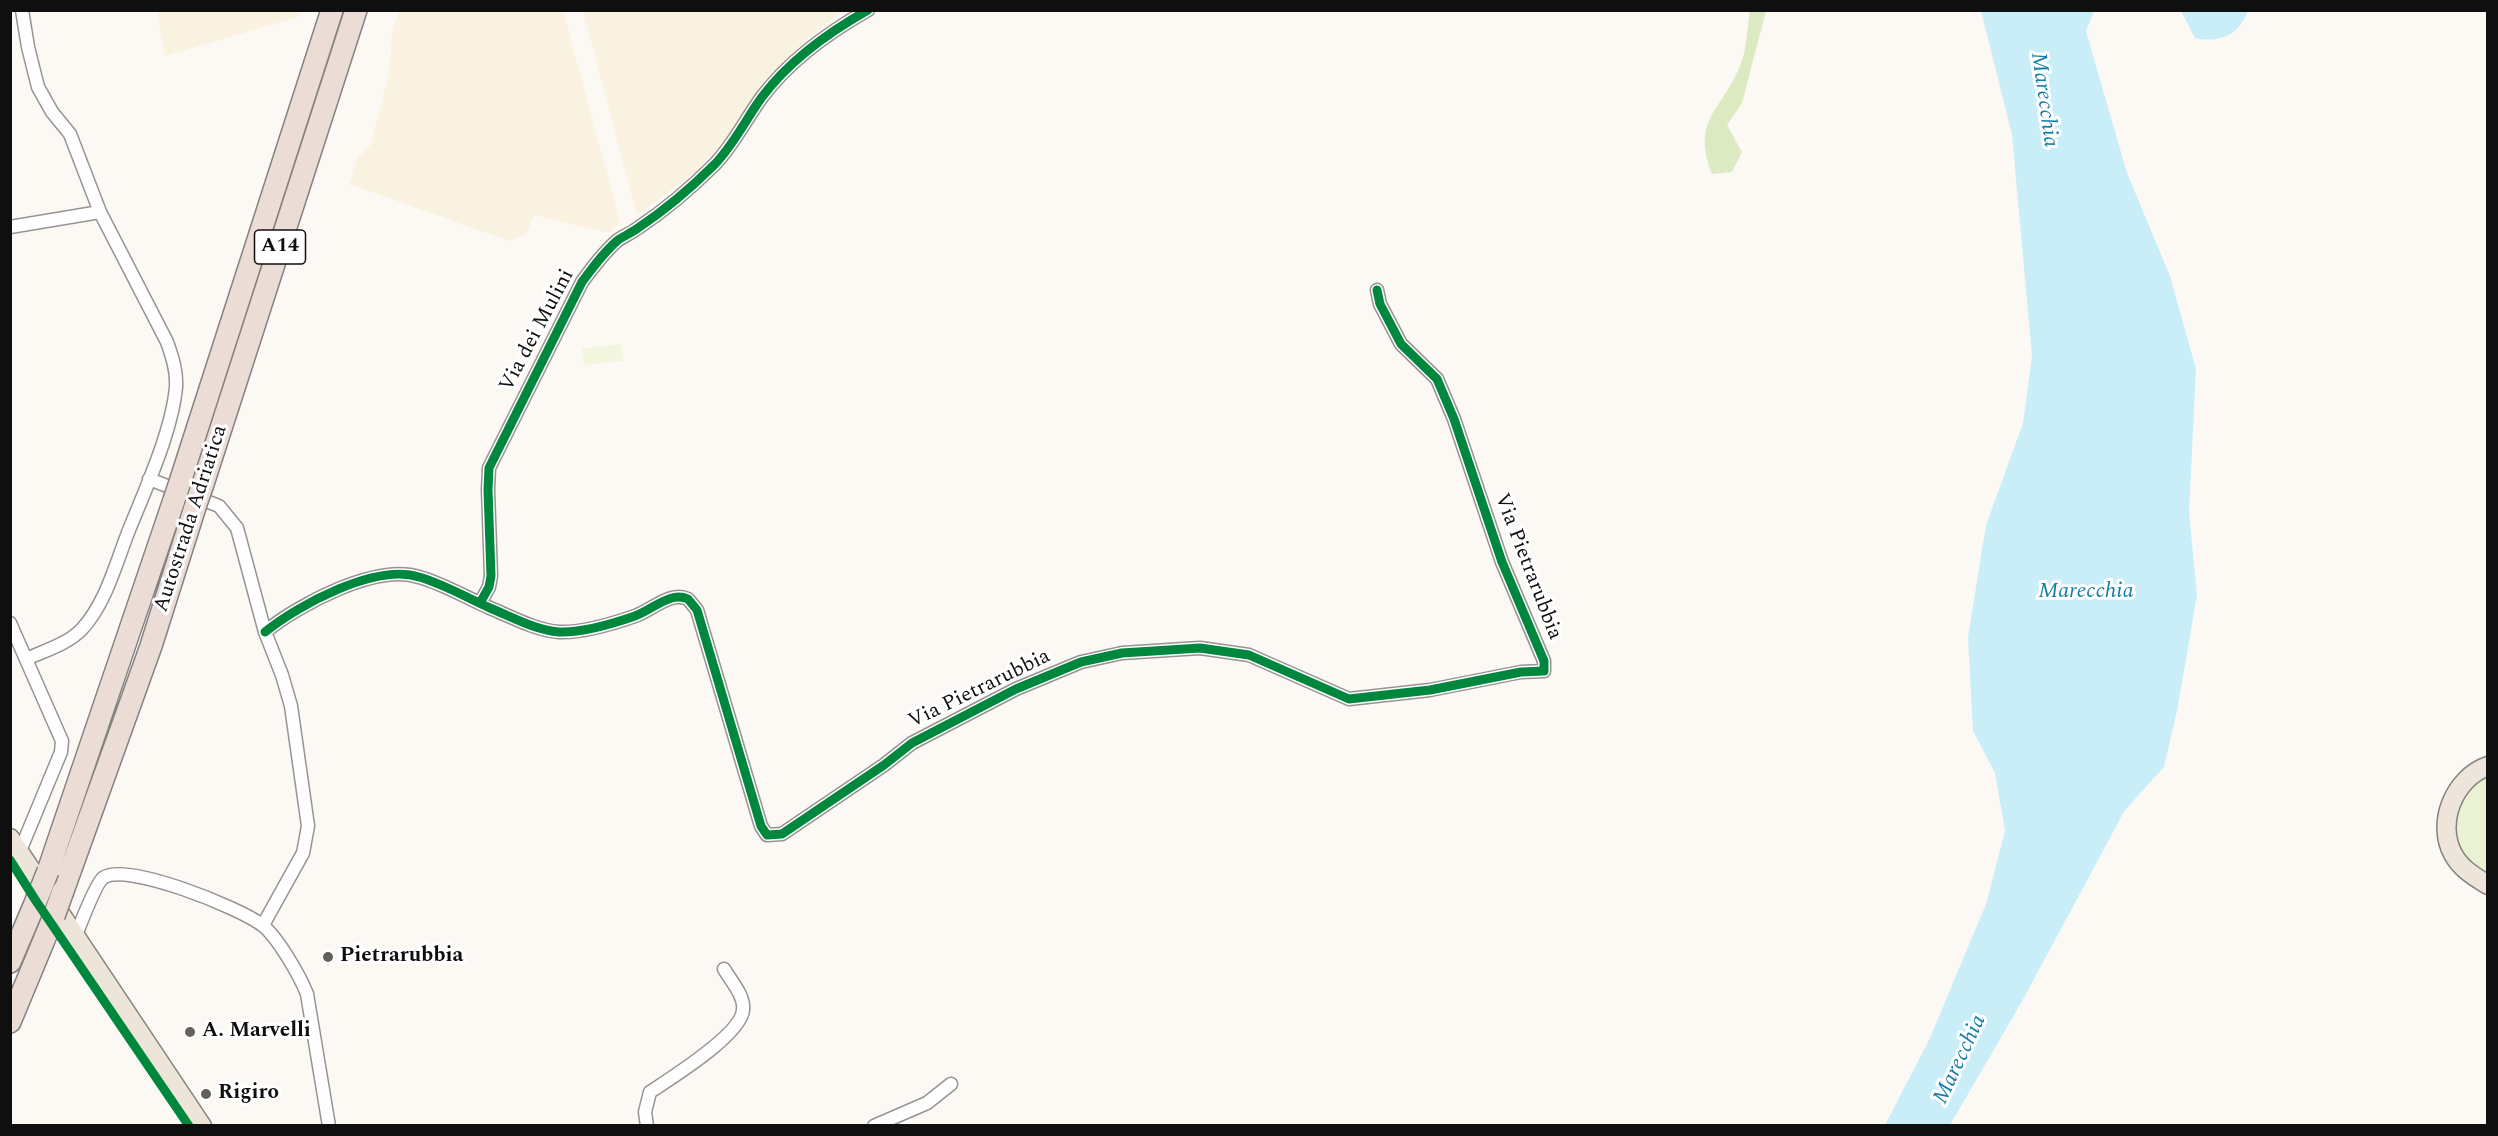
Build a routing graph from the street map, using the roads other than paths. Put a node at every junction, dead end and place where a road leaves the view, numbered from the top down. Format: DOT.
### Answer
graph roads {
  1 [pos="22,10"];
  2 [pos="332,10"];
  3 [pos="356,10"];
  4 [pos="868,10"];
  5 [pos="100,212"];
  6 [pos="10,227"];
  7 [pos="1377,290"];
  8 [pos="149,479"];
  9 [pos="480,603"];
  10 [pos="10,623"];
  11 [pos="265,632"];
  12 [pos="26,659"];
  13 [pos="2487,766"];
  14 [pos="15,844"];
  15 [pos="2487,885"];
  16 [pos="263,925"];
  17 [pos="75,936"];
  18 [pos="10,962"];
  19 [pos="724,969"];
  20 [pos="10,1022"];
  21 [pos="951,1084"];
  22 [pos="202,1125"];
  23 [pos="329,1125"];
  24 [pos="648,1125"];
  25 [pos="874,1125"];
  1 -- 5 [label="street"];
  2 -- 18 [label="highway, Autostrada Adriatica / A14, bridge"];
  3 -- 20 [label="highway, Autostrada Adriatica / A14, bridge"];
  4 -- 9 [label="street, Via dei Mulini"];
  5 -- 6 [label="street"];
  5 -- 8 [label="street"];
  7 -- 9 [label="street, Via Pietrarubbia"];
  8 -- 11 [label="street"];
  8 -- 12 [label="street"];
  9 -- 11 [label="street, Via Pietrarubbia"];
  10 -- 12 [label="street"];
  11 -- 16 [label="street"];
  12 -- 14 [label="street"];
  13 -- 15 [label="main road"];
  14 -- 17 [label="main road"];
  16 -- 17 [label="street"];
  16 -- 23 [label="street"];
  17 -- 22 [label="main road"];
  19 -- 24 [label="street"];
  21 -- 25 [label="street"];
}
